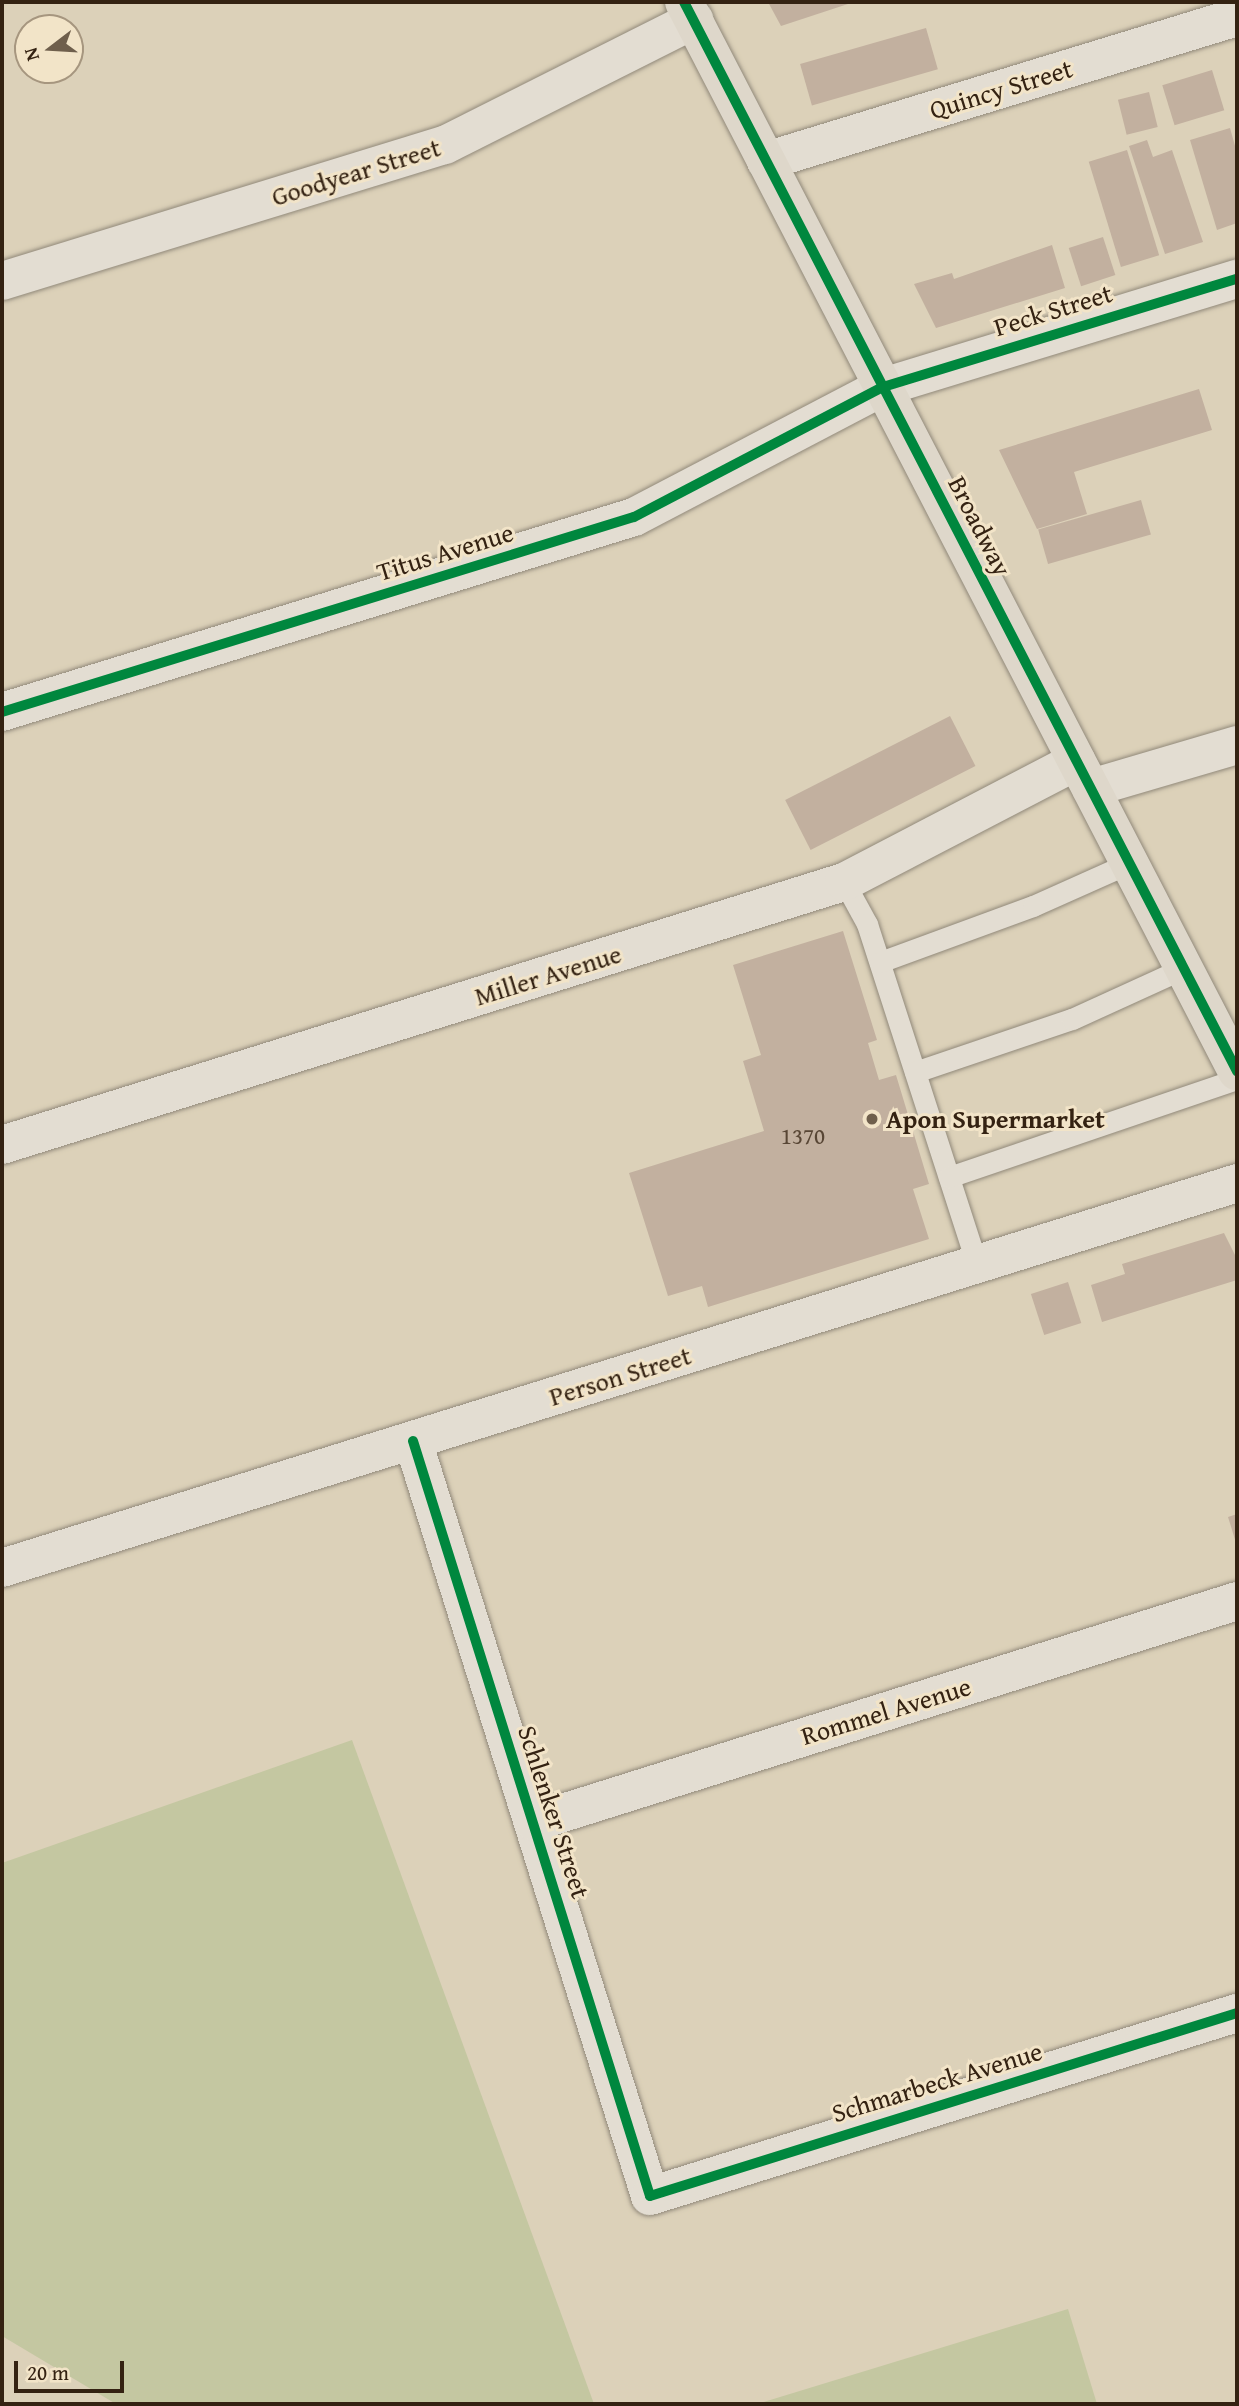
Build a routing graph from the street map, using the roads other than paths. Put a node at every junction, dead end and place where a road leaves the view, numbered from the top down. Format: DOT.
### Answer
graph roads {
  1 [pos="689,11"];
  2 [pos="1237,17"];
  3 [pos="766,161"];
  4 [pos="1237,279"];
  5 [pos="2,281"];
  6 [pos="883,387"];
  7 [pos="2,712"];
  8 [pos="1237,745"];
  9 [pos="1084,775"];
  10 [pos="1129,863"];
  11 [pos="844,882"];
  12 [pos="880,962"];
  13 [pos="1184,968"];
  14 [pos="1237,1071"];
  15 [pos="915,1072"];
  16 [pos="1237,1079"];
  17 [pos="2,1145"];
  18 [pos="949,1177"];
  19 [pos="1237,1183"];
  20 [pos="977,1264"];
  21 [pos="413,1441"];
  22 [pos="2,1569"];
  23 [pos="1237,1601"];
  24 [pos="534,1822"];
  25 [pos="1237,2012"];
  26 [pos="650,2196"];
  1 -- 3 [label="main road, Broadway"];
  1 -- 5 [label="street, Goodyear Street"];
  2 -- 3 [label="street, Quincy Street"];
  3 -- 6 [label="main road, Broadway"];
  4 -- 6 [label="street, Peck Street"];
  6 -- 7 [label="street, Titus Avenue"];
  6 -- 9 [label="main road, Broadway"];
  8 -- 9 [label="street, Miller Avenue"];
  9 -- 10 [label="main road, Broadway"];
  9 -- 11 [label="street, Miller Avenue"];
  10 -- 12 [label="lane"];
  10 -- 13 [label="main road, Broadway"];
  11 -- 12 [label="lane"];
  11 -- 17 [label="street, Miller Avenue"];
  12 -- 15 [label="lane"];
  13 -- 14 [label="main road, Broadway"];
  13 -- 15 [label="lane"];
  15 -- 18 [label="lane"];
  16 -- 18 [label="lane"];
  18 -- 20 [label="lane"];
  19 -- 20 [label="street, Person Street"];
  20 -- 21 [label="street, Person Street"];
  21 -- 22 [label="street, Person Street"];
  21 -- 24 [label="street, Schlenker Street"];
  23 -- 24 [label="street, Rommel Avenue"];
  24 -- 26 [label="street, Schlenker Street"];
  25 -- 26 [label="street, Schmarbeck Avenue"];
}
